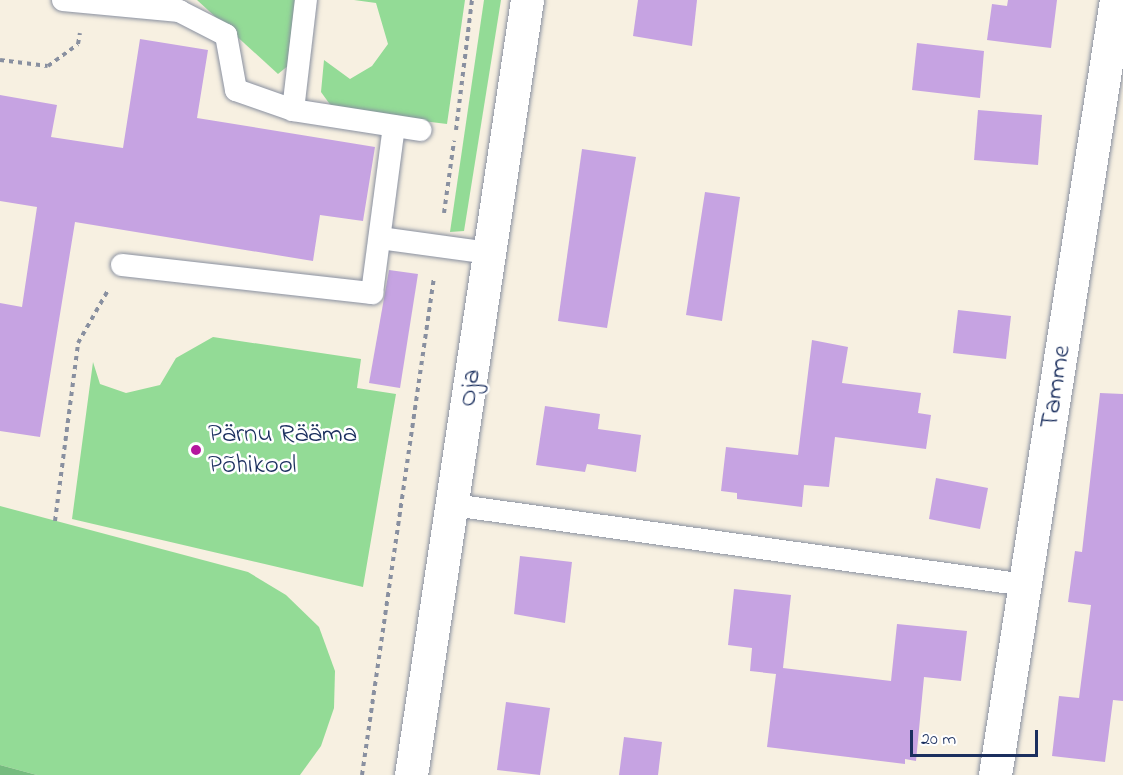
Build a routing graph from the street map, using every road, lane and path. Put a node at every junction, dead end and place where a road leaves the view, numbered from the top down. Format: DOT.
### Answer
graph roads {
  1 [pos="63,0"];
  2 [pos="306,0"];
  3 [pos="472,0"];
  4 [pos="526,0"];
  5 [pos="1116,0"];
  6 [pos="89,2"];
  7 [pos="0,60"];
  8 [pos="293,110"];
  9 [pos="394,126"];
  10 [pos="420,130"];
  11 [pos="380,238"];
  12 [pos="439,246"];
  13 [pos="490,253"];
  14 [pos="122,265"];
  15 [pos="453,505"];
  16 [pos="55,520"];
  17 [pos="1025,585"];
  18 [pos="362,775"];
  19 [pos="411,775"];
  20 [pos="996,775"];
  1 -- 6 [label="lane"];
  2 -- 8 [label="lane"];
  3 -- 12 [label="path"];
  4 -- 13 [label="street, Oja"];
  5 -- 17 [label="street, Tamme"];
  6 -- 7 [label="path"];
  6 -- 8 [label="lane"];
  8 -- 9 [label="lane"];
  9 -- 10 [label="lane"];
  9 -- 11 [label="lane"];
  11 -- 12 [label="lane"];
  11 -- 14 [label="lane"];
  12 -- 13 [label="lane"];
  12 -- 18 [label="path"];
  13 -- 15 [label="street, Oja"];
  14 -- 16 [label="path"];
  15 -- 17 [label="lane"];
  15 -- 19 [label="street, Oja"];
  17 -- 20 [label="street, Tamme"];
}
